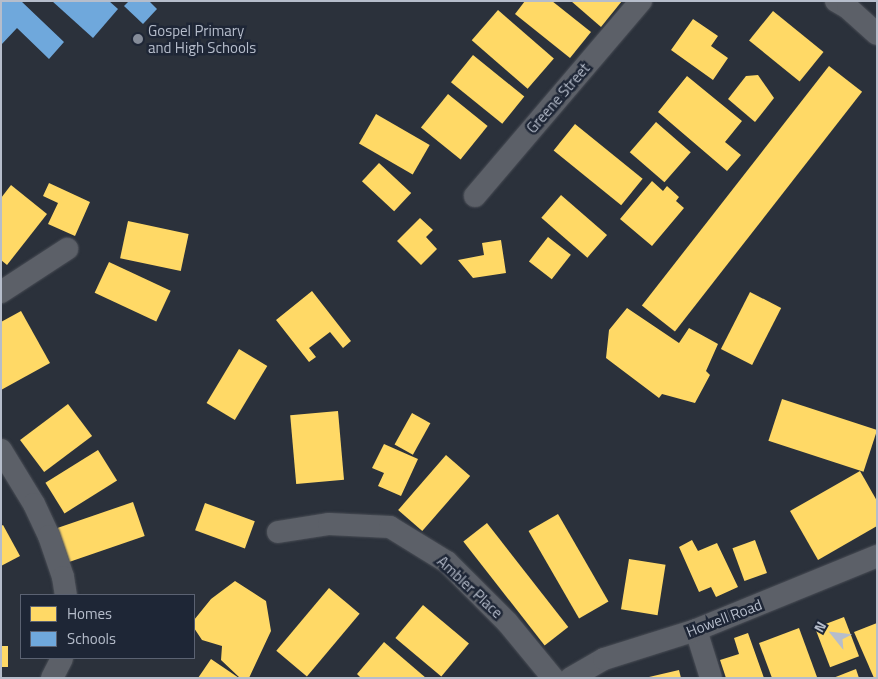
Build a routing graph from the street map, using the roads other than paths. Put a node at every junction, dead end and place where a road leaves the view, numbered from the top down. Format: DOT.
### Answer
graph roads {
  1 [pos="641,1"];
  2 [pos="845,3"];
  3 [pos="877,34"];
  4 [pos="475,196"];
  5 [pos="67,249"];
  6 [pos="1,292"];
  7 [pos="1,450"];
  8 [pos="278,532"];
  9 [pos="877,556"];
  10 [pos="66,594"];
  11 [pos="696,630"];
  12 [pos="62,659"];
  13 [pos="52,678"];
  14 [pos="553,678"];
  15 [pos="571,678"];
  16 [pos="711,678"];
  1 -- 4 [label="street, Greene Street"];
  2 -- 3 [label="street"];
  5 -- 6 [label="street"];
  7 -- 10 [label="street"];
  8 -- 14 [label="street, Ambler Place"];
  9 -- 11 [label="street, Howell Road"];
  11 -- 15 [label="street, Howell Road"];
  11 -- 16 [label="street"];
  12 -- 13 [label="street"];
}
